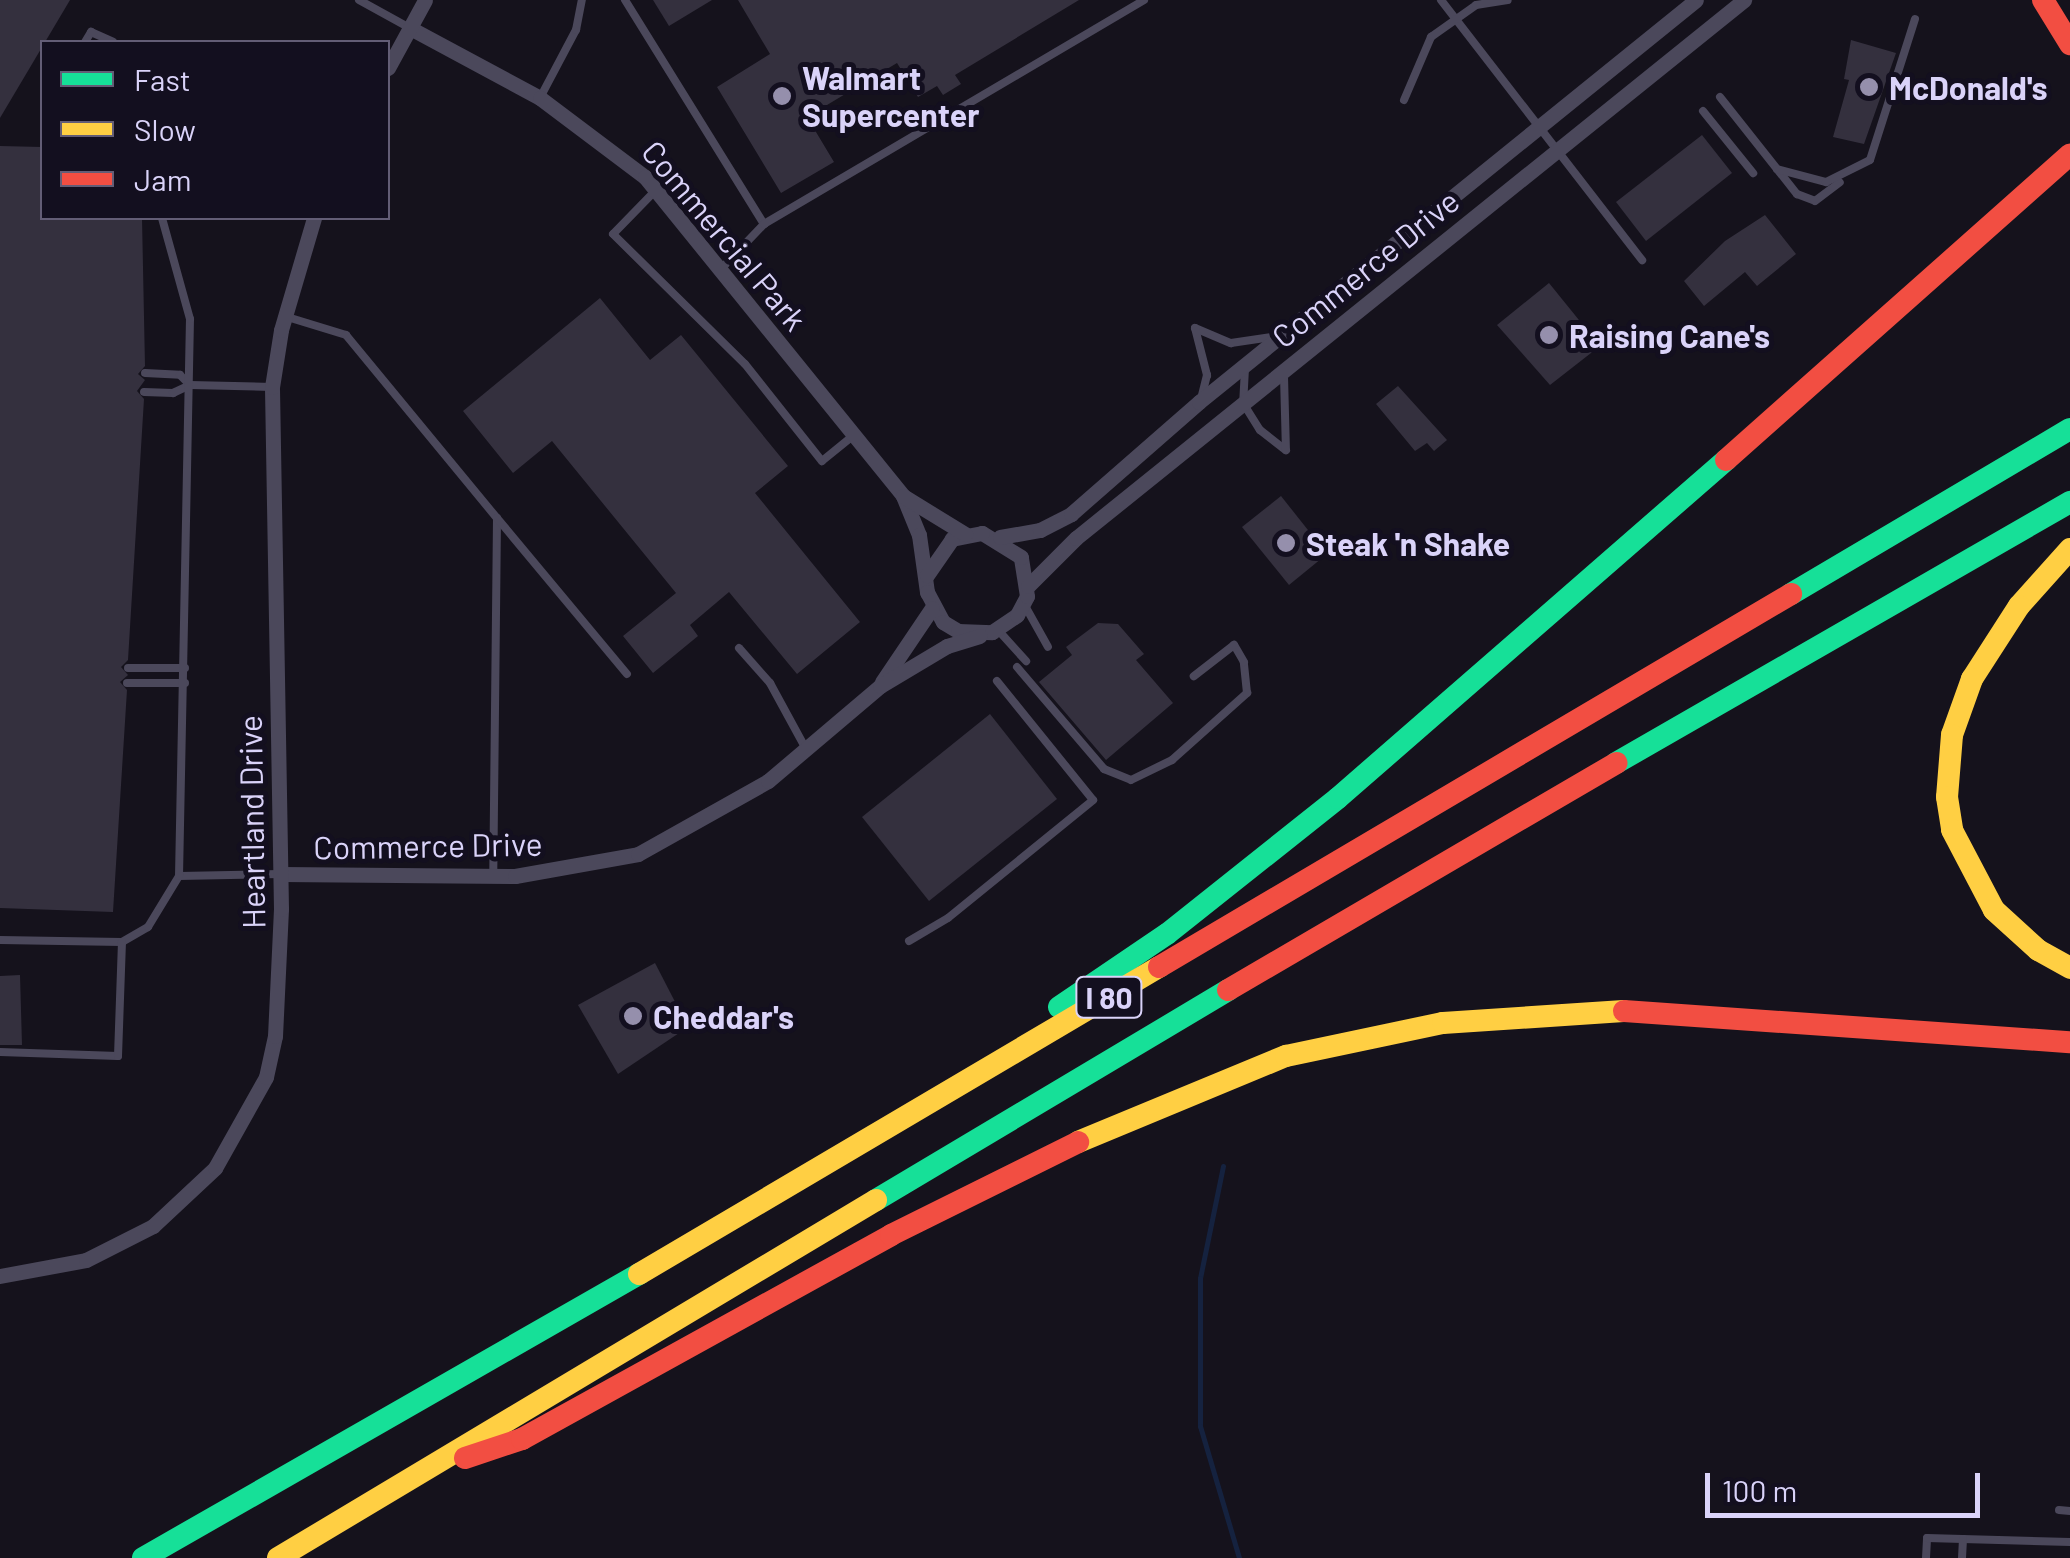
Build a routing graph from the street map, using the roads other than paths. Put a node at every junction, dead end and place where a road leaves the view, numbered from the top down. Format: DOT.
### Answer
graph roads {
  1 [pos="358,0"];
  2 [pos="425,0"];
  3 [pos="582,0"];
  4 [pos="625,0"];
  5 [pos="1144,0"];
  6 [pos="1441,0"];
  7 [pos="1508,0"];
  8 [pos="1696,0"];
  9 [pos="1744,0"];
  10 [pos="2044,0"];
  11 [pos="1676,8"];
  12 [pos="1452,18"];
  13 [pos="1914,19"];
  14 [pos="410,28"];
  15 [pos="86,40"];
  16 [pos="108,40"];
  17 [pos="2070,44"];
  18 [pos="390,64"];
  19 [pos="1720,97"];
  20 [pos="540,98"];
  21 [pos="1404,100"];
  22 [pos="1703,111"];
  23 [pos="1536,128"];
  24 [pos="1554,150"];
  25 [pos="2070,155"];
  26 [pos="1777,169"];
  27 [pos="1753,173"];
  28 [pos="1844,179"];
  29 [pos="656,190"];
  30 [pos="163,220"];
  31 [pos="313,220"];
  32 [pos="764,224"];
  33 [pos="1642,260"];
  34 [pos="722,268"];
  35 [pos="284,316"];
  36 [pos="1281,334"];
  37 [pos="1246,364"];
  38 [pos="1286,367"];
  39 [pos="145,373"];
  40 [pos="190,385"];
  41 [pos="272,388"];
  42 [pos="144,392"];
  43 [pos="1199,402"];
  44 [pos="1244,403"];
  45 [pos="2070,415"];
  46 [pos="2070,428"];
  47 [pos="854,435"];
  48 [pos="903,496"];
  49 [pos="2070,502"];
  50 [pos="497,518"];
  51 [pos="1888,532"];
  52 [pos="966,534"];
  53 [pos="998,537"];
  54 [pos="2070,549"];
  55 [pos="927,574"];
  56 [pos="1028,586"];
  57 [pos="1024,604"];
  58 [pos="932,608"];
  59 [pos="995,631"];
  60 [pos="1048,646"];
  61 [pos="739,648"];
  62 [pos="1026,661"];
  63 [pos="1018,667"];
  64 [pos="128,668"];
  65 [pos="185,668"];
  66 [pos="627,674"];
  67 [pos="1194,676"];
  68 [pos="997,681"];
  69 [pos="127,683"];
  70 [pos="185,683"];
  71 [pos="880,686"];
  72 [pos="806,748"];
  73 [pos="281,874"];
  74 [pos="179,876"];
  75 [pos="493,876"];
  76 [pos="0,940"];
  77 [pos="909,941"];
  78 [pos="122,942"];
  79 [pos="2070,968"];
  80 [pos="2070,1042"];
  81 [pos="0,1052"];
  82 [pos="862,1143"];
  83 [pos="0,1276"];
  84 [pos="416,1474"];
  85 [pos="2059,1510"];
  86 [pos="2070,1511"];
  87 [pos="1963,1539"];
  88 [pos="2070,1542"];
  89 [pos="143,1558"];
  90 [pos="278,1558"];
  91 [pos="1926,1558"];
  92 [pos="1962,1558"];
  1 -- 14 [label="lane"];
  2 -- 14 [label="street"];
  3 -- 20 [label="lane"];
  4 -- 32 [label="lane"];
  5 -- 32 [label="lane"];
  6 -- 12 [label="lane"];
  7 -- 12 [label="lane"];
  8 -- 11 [label="street, Commerce Drive"];
  9 -- 24 [label="street, Commerce Drive"];
  10 -- 17 [label="main road"];
  11 -- 23 [label="street, Commerce Drive"];
  12 -- 21 [label="lane"];
  12 -- 23 [label="lane"];
  13 -- 28 [label="lane"];
  14 -- 18 [label="street"];
  14 -- 20 [label="street, Commercial Park"];
  15 -- 16 [label="lane"];
  19 -- 26 [label="lane"];
  20 -- 29 [label="street, Commercial Park"];
  22 -- 27 [label="lane"];
  23 -- 24 [label="lane"];
  23 -- 36 [label="street, Commerce Drive"];
  24 -- 33 [label="lane"];
  24 -- 38 [label="street, Commerce Drive"];
  25 -- 82 [label="main road"];
  26 -- 28 [label="lane"];
  26 -- 28 [label="lane"];
  29 -- 34 [label="street, Commercial Park"];
  29 -- 47 [label="lane"];
  30 -- 40 [label="lane"];
  31 -- 35 [label="street, Heartland Drive"];
  32 -- 34 [label="lane"];
  34 -- 47 [label="street, Commercial Park"];
  35 -- 41 [label="street, Heartland Drive"];
  35 -- 50 [label="lane"];
  36 -- 37 [label="street, Commerce Drive"];
  36 -- 43 [label="lane"];
  37 -- 43 [label="street, Commerce Drive"];
  37 -- 44 [label="lane"];
  38 -- 44 [label="street, Commerce Drive"];
  38 -- 44 [label="lane"];
  39 -- 40 [label="lane"];
  40 -- 41 [label="lane"];
  40 -- 42 [label="lane"];
  40 -- 65 [label="lane"];
  41 -- 73 [label="street, Heartland Drive"];
  43 -- 53 [label="street, Commerce Drive"];
  44 -- 56 [label="street, Commerce Drive"];
  45 -- 51 [label="main road"];
  46 -- 51 [label="main road, I 80"];
  47 -- 48 [label="street, Commercial Park"];
  48 -- 52 [label="street"];
  48 -- 55 [label="street"];
  49 -- 84 [label="main road, I 80"];
  50 -- 66 [label="lane"];
  50 -- 75 [label="lane"];
  51 -- 82 [label="main road, I 80"];
  52 -- 53 [label="street"];
  52 -- 55 [label="street"];
  53 -- 56 [label="street"];
  54 -- 79 [label="main road"];
  55 -- 58 [label="street"];
  56 -- 57 [label="street"];
  57 -- 59 [label="street"];
  57 -- 60 [label="lane"];
  58 -- 59 [label="street"];
  58 -- 71 [label="street"];
  59 -- 62 [label="lane"];
  59 -- 71 [label="street"];
  61 -- 72 [label="lane"];
  63 -- 67 [label="lane"];
  64 -- 65 [label="lane"];
  65 -- 70 [label="lane"];
  68 -- 77 [label="lane"];
  69 -- 70 [label="lane"];
  70 -- 74 [label="lane"];
  71 -- 72 [label="street, Commerce Drive"];
  72 -- 75 [label="street, Commerce Drive"];
  73 -- 74 [label="lane"];
  73 -- 75 [label="street, Commerce Drive"];
  73 -- 83 [label="street, Heartland Drive"];
  74 -- 78 [label="lane"];
  76 -- 78 [label="lane"];
  78 -- 81 [label="lane"];
  80 -- 84 [label="main road"];
  82 -- 89 [label="main road, I 80"];
  84 -- 90 [label="main road, I 80"];
  85 -- 86 [label="lane"];
  87 -- 88 [label="lane"];
  87 -- 91 [label="lane"];
  87 -- 92 [label="lane"];
}
